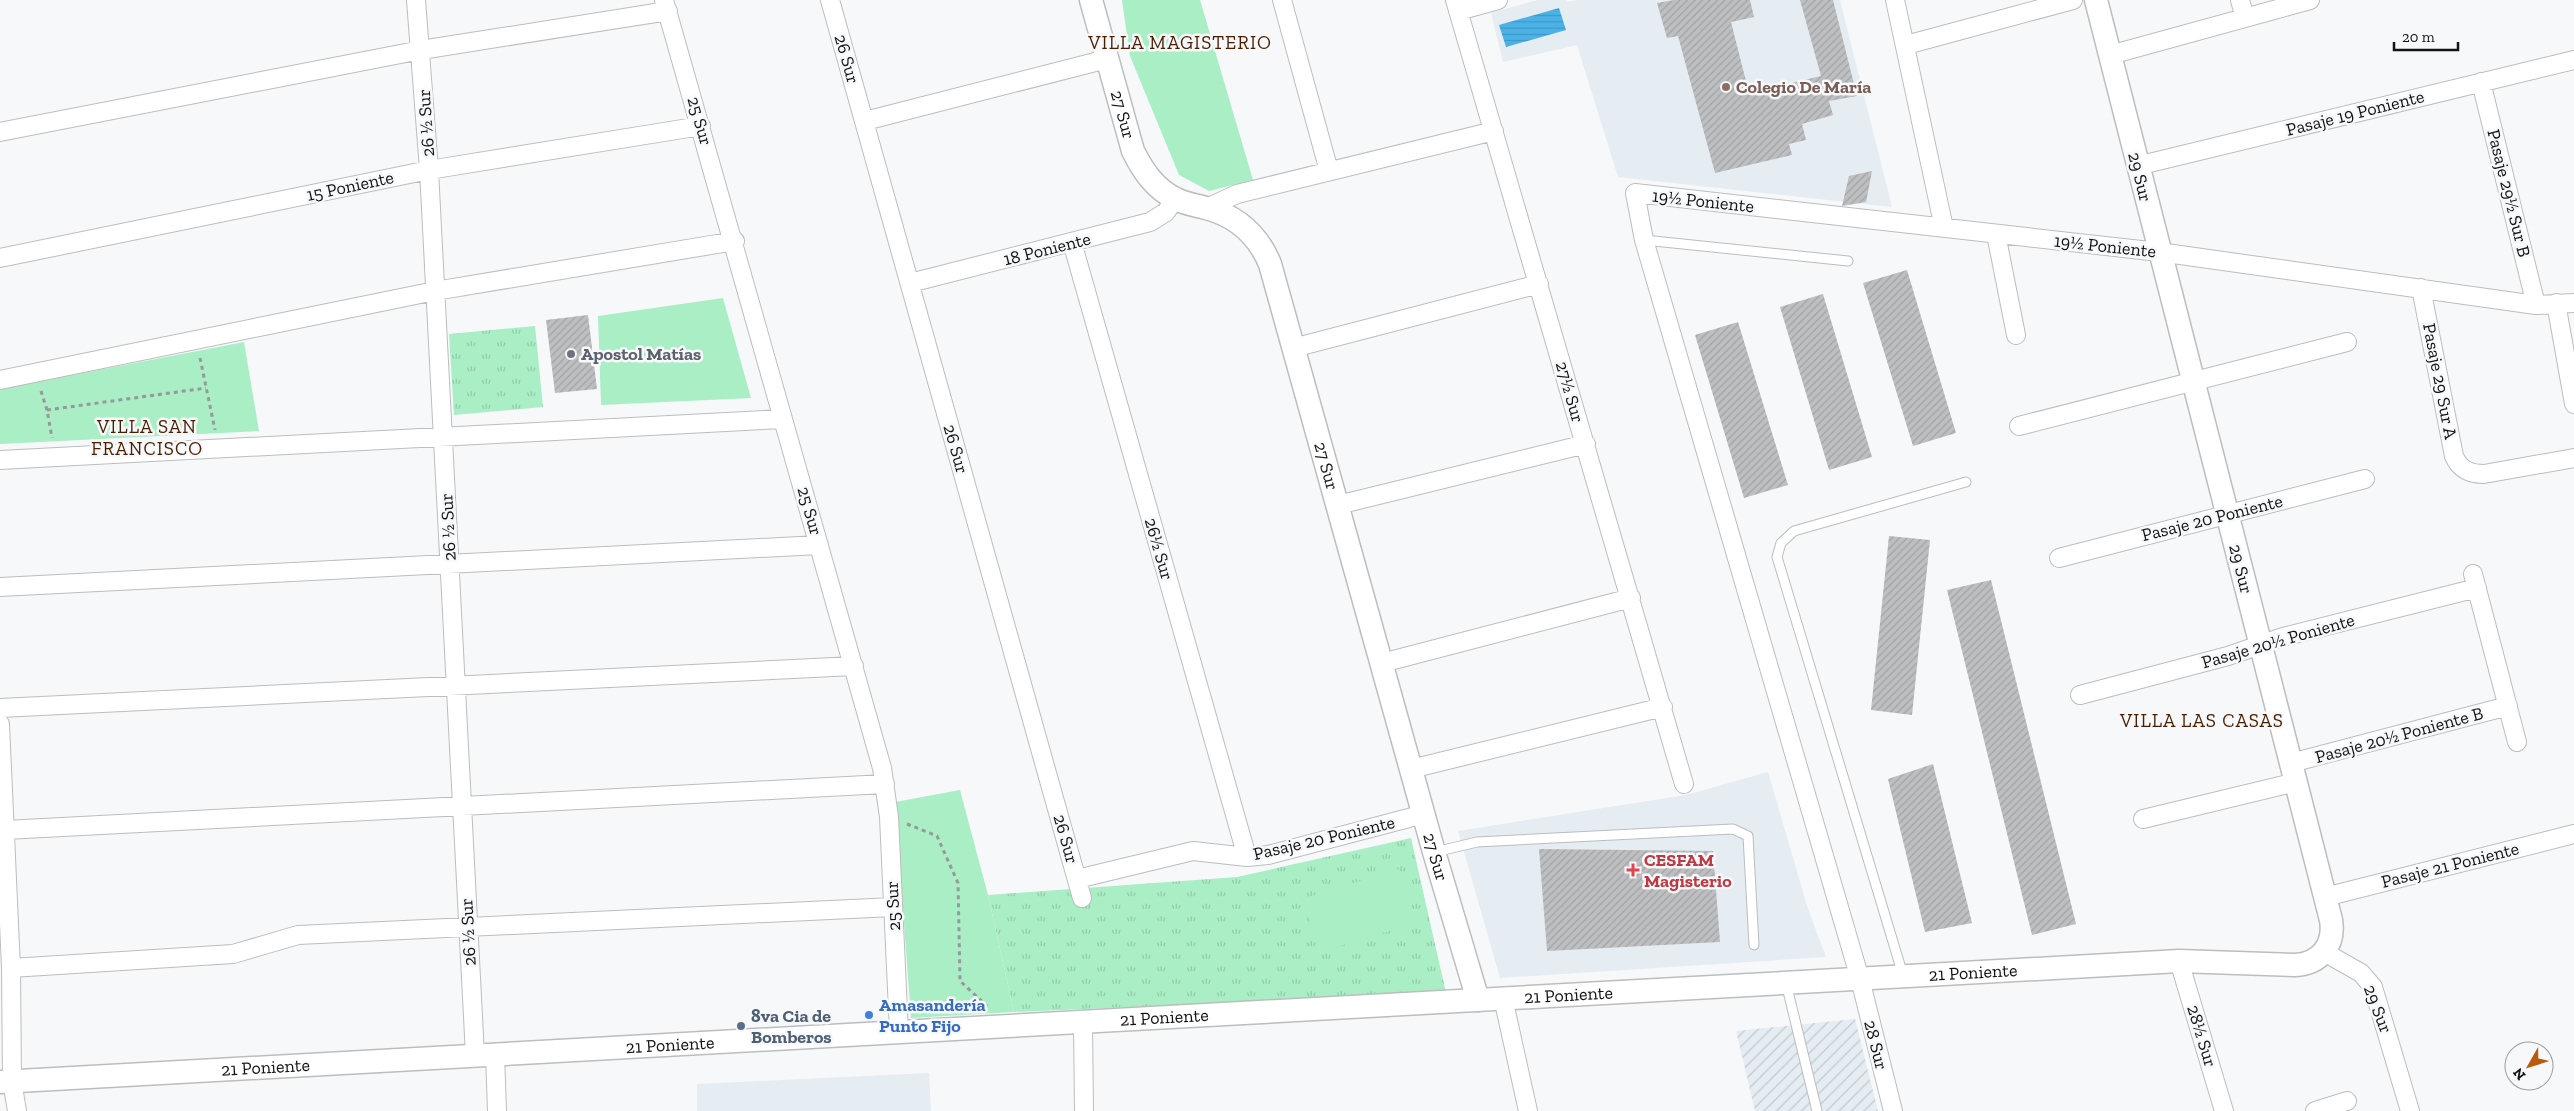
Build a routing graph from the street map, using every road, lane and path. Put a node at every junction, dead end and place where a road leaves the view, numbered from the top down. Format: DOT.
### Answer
graph roads {
  1 [pos="416,0"];
  2 [pos="830,0"];
  3 [pos="1091,0"];
  4 [pos="1282,0"];
  5 [pos="1498,0"];
  6 [pos="1895,0"];
  7 [pos="2072,0"];
  8 [pos="2096,0"];
  9 [pos="2240,0"];
  10 [pos="2310,0"];
  11 [pos="1457,5"];
  12 [pos="666,6"];
  13 [pos="2245,18"];
  14 [pos="1906,44"];
  15 [pos="421,50"];
  16 [pos="2110,55"];
  17 [pos="1107,59"];
  18 [pos="2574,60"];
  19 [pos="2481,82"];
  20 [pos="865,121"];
  21 [pos="701,126"];
  22 [pos="1494,131"];
  23 [pos="0,132"];
  24 [pos="2137,166"];
  25 [pos="429,170"];
  26 [pos="1330,171"];
  27 [pos="1635,193"];
  28 [pos="1175,199"];
  29 [pos="1207,208"];
  30 [pos="1944,228"];
  31 [pos="1996,234"];
  32 [pos="1644,240"];
  33 [pos="734,241"];
  34 [pos="1072,242"];
  35 [pos="2159,252"];
  36 [pos="0,258"];
  37 [pos="1848,261"];
  38 [pos="910,283"];
  39 [pos="1539,284"];
  40 [pos="2421,288"];
  41 [pos="435,291"];
  42 [pos="2574,303"];
  43 [pos="2556,304"];
  44 [pos="2536,305"];
  45 [pos="2016,335"];
  46 [pos="196,340"];
  47 [pos="2347,342"];
  48 [pos="1294,348"];
  49 [pos="34,373"];
  50 [pos="0,380"];
  51 [pos="2193,382"];
  52 [pos="206,388"];
  53 [pos="2574,404"];
  54 [pos="47,410"];
  55 [pos="783,419"];
  56 [pos="2019,426"];
  57 [pos="443,436"];
  58 [pos="1586,444"];
  59 [pos="220,450"];
  60 [pos="2574,458"];
  61 [pos="55,459"];
  62 [pos="0,460"];
  63 [pos="2365,479"];
  64 [pos="1966,482"];
  65 [pos="1338,505"];
  66 [pos="2227,515"];
  67 [pos="819,545"];
  68 [pos="2059,558"];
  69 [pos="450,564"];
  70 [pos="0,587"];
  71 [pos="1631,598"];
  72 [pos="2260,644"];
  73 [pos="1382,662"];
  74 [pos="854,666"];
  75 [pos="455,685"];
  76 [pos="2080,695"];
  77 [pos="2508,706"];
  78 [pos="1663,707"];
  79 [pos="0,708"];
  80 [pos="0,724"];
  81 [pos="2517,742"];
  82 [pos="1,767"];
  83 [pos="1411,769"];
  84 [pos="2293,773"];
  85 [pos="885,784"];
  86 [pos="1684,784"];
  87 [pos="461,806"];
  88 [pos="1424,814"];
  89 [pos="888,817"];
  90 [pos="2143,818"];
  91 [pos="5,830"];
  92 [pos="2574,834"];
  93 [pos="1434,852"];
  94 [pos="1247,857"];
  95 [pos="1077,879"];
  96 [pos="2325,897"];
  97 [pos="1082,898"];
  98 [pos="893,907"];
  99 [pos="468,927"];
  100 [pos="1754,944"];
  101 [pos="2324,952"];
  102 [pos="2179,961"];
  103 [pos="11,968"];
  104 [pos="1903,976"];
  105 [pos="1860,979"];
  106 [pos="1786,983"];
  107 [pos="1503,998"];
  108 [pos="1478,1000"];
  109 [pos="1083,1022"];
  110 [pos="1014,1025"];
  111 [pos="899,1032"];
  112 [pos="485,1055"];
  113 [pos="6,1081"];
  114 [pos="2347,1102"];
  115 [pos="17,1111"];
  116 [pos="497,1111"];
  117 [pos="1084,1111"];
  118 [pos="1528,1111"];
  119 [pos="1817,1111"];
  120 [pos="1893,1111"];
  121 [pos="2224,1111"];
  122 [pos="2315,1111"];
  123 [pos="2410,1111"];
  1 -- 15 [label="street, 26 ½ Sur"];
  2 -- 20 [label="street, 26 Sur"];
  3 -- 17 [label="street, 27 Sur"];
  4 -- 26 [label="street"];
  5 -- 11 [label="street"];
  6 -- 14 [label="street"];
  7 -- 14 [label="street"];
  8 -- 16 [label="street, 29 Sur"];
  9 -- 13 [label="street"];
  10 -- 13 [label="street"];
  11 -- 22 [label="street, 27½ Sur"];
  12 -- 15 [label="street"];
  12 -- 21 [label="street, 25 Sur"];
  13 -- 16 [label="street"];
  14 -- 30 [label="street"];
  15 -- 23 [label="street"];
  15 -- 25 [label="street, 26 ½ Sur"];
  16 -- 24 [label="street, 29 Sur"];
  17 -- 20 [label="street"];
  17 -- 28 [label="street, 27 Sur"];
  18 -- 19 [label="street, Pasaje 19 Poniente"];
  19 -- 24 [label="street, Pasaje 19 Poniente"];
  19 -- 44 [label="street, Pasaje 29½ Sur B"];
  20 -- 38 [label="street, 26 Sur"];
  21 -- 25 [label="street, 15 Poniente"];
  21 -- 33 [label="street, 25 Sur"];
  22 -- 26 [label="street"];
  22 -- 39 [label="street, 27½ Sur"];
  24 -- 35 [label="street, 29 Sur"];
  25 -- 36 [label="street, 15 Poniente"];
  25 -- 41 [label="street, 26 ½ Sur"];
  26 -- 29 [label="street"];
  27 -- 30 [label="street, 19½ Poniente"];
  27 -- 32 [label="street, 28 Sur"];
  28 -- 29 [label="street, 27 Sur"];
  28 -- 34 [label="street, 18 Poniente"];
  29 -- 48 [label="street, 27 Sur"];
  30 -- 31 [label="street, 19½ Poniente"];
  31 -- 35 [label="street, 19½ Poniente"];
  31 -- 45 [label="street"];
  32 -- 37 [label="lane"];
  32 -- 105 [label="street, 28 Sur"];
  33 -- 41 [label="street"];
  33 -- 55 [label="street, 25 Sur"];
  34 -- 38 [label="street, 18 Poniente"];
  34 -- 94 [label="street, 26½ Sur"];
  35 -- 40 [label="street, 19½ Poniente"];
  35 -- 51 [label="street, 29 Sur"];
  38 -- 95 [label="street, 26 Sur"];
  39 -- 48 [label="street"];
  39 -- 58 [label="street, 27½ Sur"];
  40 -- 44 [label="street, 19½ Poniente"];
  40 -- 60 [label="street, Pasaje 29 Sur A"];
  41 -- 46 [label="street"];
  41 -- 57 [label="street, 26 ½ Sur"];
  42 -- 43 [label="street, 19½ Poniente"];
  43 -- 44 [label="street, 19½ Poniente"];
  43 -- 53 [label="street"];
  46 -- 49 [label="street"];
  46 -- 52 [label="path"];
  47 -- 51 [label="street"];
  48 -- 65 [label="street, 27 Sur"];
  49 -- 50 [label="street"];
  49 -- 54 [label="path"];
  51 -- 56 [label="street"];
  51 -- 66 [label="street, 29 Sur"];
  52 -- 54 [label="path"];
  52 -- 59 [label="path"];
  54 -- 61 [label="path"];
  55 -- 57 [label="street"];
  55 -- 67 [label="street, 25 Sur"];
  57 -- 59 [label="street"];
  57 -- 69 [label="street, 26 ½ Sur"];
  58 -- 65 [label="street"];
  58 -- 71 [label="street, 27½ Sur"];
  59 -- 61 [label="street"];
  61 -- 62 [label="street"];
  63 -- 66 [label="street, Pasaje 20 Poniente"];
  64 -- 104 [label="lane"];
  65 -- 73 [label="street, 27 Sur"];
  66 -- 68 [label="street, Pasaje 20 Poniente"];
  66 -- 72 [label="street, 29 Sur"];
  67 -- 69 [label="street"];
  67 -- 74 [label="street, 25 Sur"];
  69 -- 70 [label="street"];
  69 -- 75 [label="street, 26 ½ Sur"];
  71 -- 73 [label="street"];
  71 -- 78 [label="street, 27½ Sur"];
  72 -- 76 [label="street, Pasaje 20½ Poniente"];
  72 -- 77 [label="street, Pasaje 20½ Poniente"];
  72 -- 84 [label="street, 29 Sur"];
  73 -- 83 [label="street, 27 Sur"];
  74 -- 75 [label="street"];
  74 -- 85 [label="street, 25 Sur"];
  75 -- 79 [label="street"];
  75 -- 87 [label="street, 26 ½ Sur"];
  77 -- 81 [label="street"];
  77 -- 84 [label="street, Pasaje 20½ Poniente B"];
  78 -- 83 [label="street"];
  78 -- 86 [label="street, 27½ Sur"];
  80 -- 82 [label="street"];
  82 -- 91 [label="street"];
  83 -- 88 [label="street, 27 Sur"];
  84 -- 90 [label="street, Pasaje 20½ Poniente B"];
  84 -- 96 [label="street, 29 Sur"];
  85 -- 87 [label="street"];
  85 -- 89 [label="street, 25 Sur"];
  87 -- 91 [label="street"];
  87 -- 99 [label="street, 26 ½ Sur"];
  88 -- 93 [label="street, 27 Sur"];
  88 -- 94 [label="street, Pasaje 20 Poniente"];
  89 -- 98 [label="street, 25 Sur"];
  89 -- 110 [label="path"];
  91 -- 103 [label="street"];
  92 -- 96 [label="street, Pasaje 21 Poniente"];
  93 -- 100 [label="lane"];
  93 -- 108 [label="street, 27 Sur"];
  94 -- 95 [label="street, Pasaje 20 Poniente"];
  95 -- 97 [label="street, 26 Sur"];
  96 -- 101 [label="street, 29 Sur"];
  98 -- 99 [label="street"];
  98 -- 111 [label="street, 25 Sur"];
  99 -- 103 [label="street"];
  99 -- 112 [label="street, 26 ½ Sur"];
  101 -- 102 [label="street, 21 Poniente"];
  101 -- 123 [label="street, 29 Sur"];
  102 -- 104 [label="street, 21 Poniente"];
  102 -- 121 [label="street, 28½ Sur"];
  103 -- 113 [label="street"];
  104 -- 105 [label="street, 21 Poniente"];
  105 -- 106 [label="street, 21 Poniente"];
  105 -- 120 [label="street, 28 Sur"];
  106 -- 107 [label="street, 21 Poniente"];
  106 -- 119 [label="lane"];
  107 -- 108 [label="street, 21 Poniente"];
  107 -- 118 [label="street"];
  108 -- 109 [label="street, 21 Poniente"];
  109 -- 110 [label="street, 21 Poniente"];
  109 -- 117 [label="street"];
  110 -- 111 [label="street, 21 Poniente"];
  111 -- 112 [label="street, 21 Poniente"];
  112 -- 113 [label="street, 21 Poniente"];
  112 -- 116 [label="street, 26 ½ Sur"];
  113 -- 115 [label="street"];
  114 -- 122 [label="street"];
}
